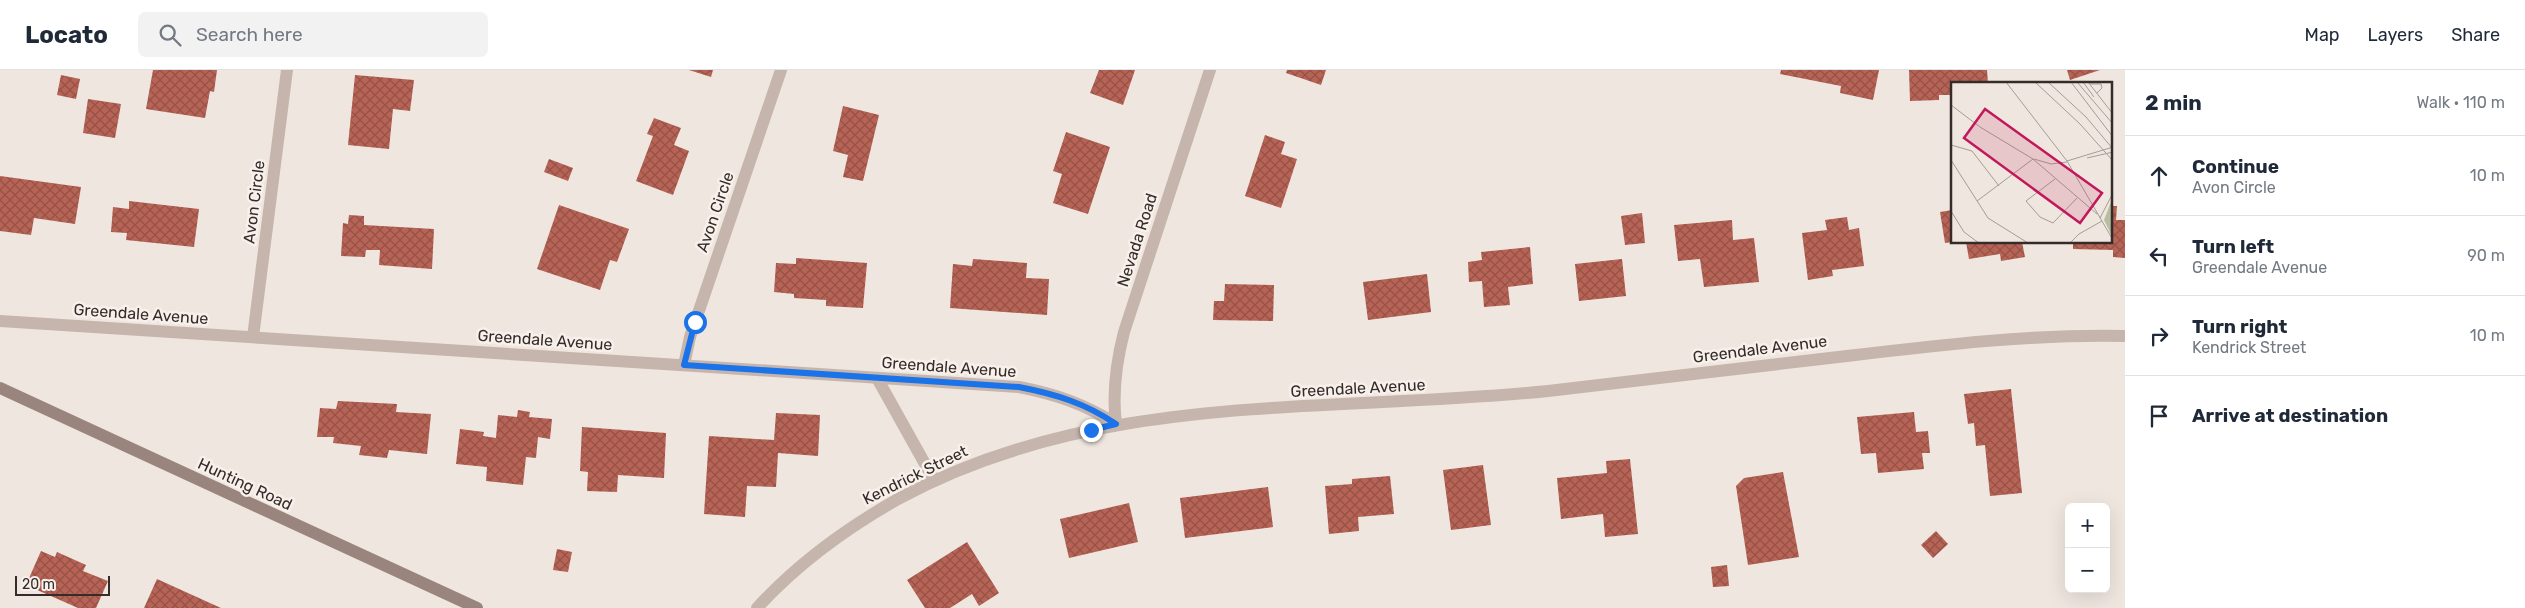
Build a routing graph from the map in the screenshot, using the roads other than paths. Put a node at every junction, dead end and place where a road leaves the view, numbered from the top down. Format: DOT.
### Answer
graph roads {
  1 [pos="286,70"];
  2 [pos="781,70"];
  3 [pos="1210,70"];
  4 [pos="0,320"];
  5 [pos="2125,336"];
  6 [pos="253,337"];
  7 [pos="684,365"];
  8 [pos="877,378"];
  9 [pos="0,388"];
  10 [pos="1116,424"];
  11 [pos="934,480"];
  12 [pos="476,608"];
  13 [pos="757,608"];
  1 -- 6 [label="street, Avon Circle"];
  2 -- 7 [label="street, Avon Circle"];
  3 -- 10 [label="street, Nevada Road"];
  4 -- 6 [label="street, Greendale Avenue"];
  5 -- 10 [label="street, Greendale Avenue"];
  6 -- 7 [label="street, Greendale Avenue"];
  7 -- 8 [label="street, Greendale Avenue"];
  8 -- 10 [label="street, Greendale Avenue"];
  8 -- 11 [label="street"];
  9 -- 12 [label="main road, Hunting Road"];
  10 -- 11 [label="street, Kendrick Street"];
  11 -- 13 [label="street, Kendrick Street"];
}
